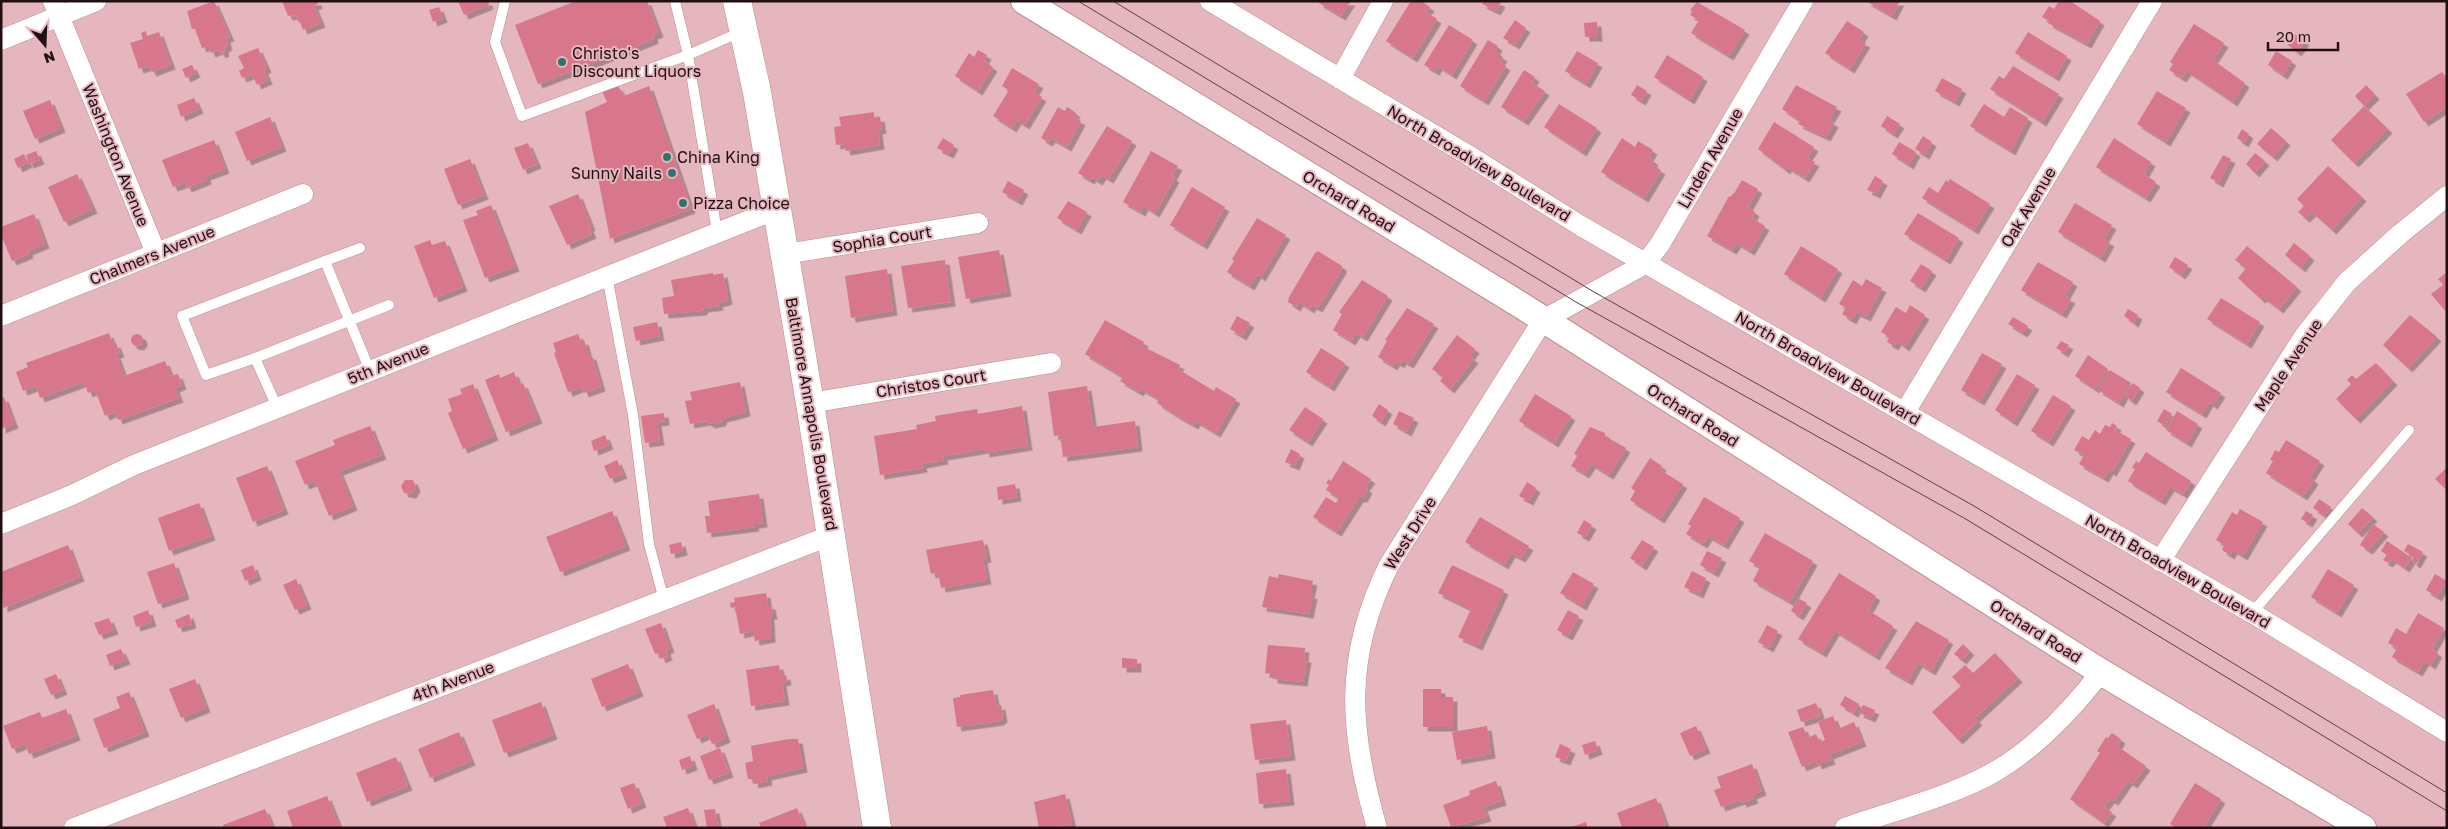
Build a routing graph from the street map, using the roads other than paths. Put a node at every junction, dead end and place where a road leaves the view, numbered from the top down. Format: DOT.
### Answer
graph roads {
  1 [pos="96,1"];
  2 [pos="505,1"];
  3 [pos="675,1"];
  4 [pos="737,1"];
  5 [pos="1024,1"];
  6 [pos="1210,1"];
  7 [pos="1383,1"];
  8 [pos="1803,1"];
  9 [pos="2152,1"];
  10 [pos="56,9"];
  11 [pos="744,30"];
  12 [pos="1,40"];
  13 [pos="688,55"];
  14 [pos="1340,79"];
  15 [pos="303,194"];
  16 [pos="2447,196"];
  17 [pos="777,209"];
  18 [pos="978,223"];
  19 [pos="717,232"];
  20 [pos="360,248"];
  21 [pos="156,253"];
  22 [pos="785,254"];
  23 [pos="325,262"];
  24 [pos="1645,264"];
  25 [pos="607,276"];
  26 [pos="1594,292"];
  27 [pos="389,304"];
  28 [pos="1,316"];
  29 [pos="1543,320"];
  30 [pos="349,321"];
  31 [pos="255,358"];
  32 [pos="1051,363"];
  33 [pos="370,370"];
  34 [pos="810,403"];
  35 [pos="277,407"];
  36 [pos="1905,412"];
  37 [pos="2409,430"];
  38 [pos="1,524"];
  39 [pos="832,535"];
  40 [pos="2160,561"];
  41 [pos="664,600"];
  42 [pos="2252,613"];
  43 [pos="2101,672"];
  44 [pos="2447,732"];
  45 [pos="74,828"];
  46 [pos="878,828"];
  47 [pos="1377,828"];
  48 [pos="1845,828"];
  49 [pos="2363,828"];
  1 -- 10 [label="street"];
  2 -- 13 [label="lane"];
  3 -- 13 [label="lane"];
  4 -- 11 [label="main road, Baltimore Annapolis Boulevard"];
  5 -- 29 [label="street, Orchard Road"];
  6 -- 14 [label="street, North Broadview Boulevard"];
  7 -- 14 [label="street"];
  8 -- 24 [label="street, Linden Avenue"];
  9 -- 36 [label="street, Oak Avenue"];
  10 -- 12 [label="street"];
  10 -- 21 [label="street, Washington Avenue"];
  11 -- 13 [label="lane"];
  11 -- 17 [label="main road, Baltimore Annapolis Boulevard"];
  13 -- 19 [label="lane"];
  14 -- 24 [label="street, North Broadview Boulevard"];
  15 -- 21 [label="street, Chalmers Avenue"];
  16 -- 40 [label="street, Maple Avenue"];
  17 -- 19 [label="street, 5th Avenue"];
  17 -- 22 [label="main road, Baltimore Annapolis Boulevard"];
  18 -- 22 [label="street, Sophia Court"];
  19 -- 25 [label="street, 5th Avenue"];
  20 -- 23 [label="lane"];
  21 -- 28 [label="street, Chalmers Avenue"];
  22 -- 34 [label="main road, Baltimore Annapolis Boulevard"];
  23 -- 30 [label="lane"];
  23 -- 31 [label="lane"];
  24 -- 26 [label="street, Linden Avenue"];
  24 -- 36 [label="street, North Broadview Boulevard"];
  25 -- 33 [label="street, 5th Avenue"];
  25 -- 41 [label="lane"];
  26 -- 29 [label="street, West Drive"];
  27 -- 30 [label="lane"];
  29 -- 43 [label="street, Orchard Road"];
  29 -- 47 [label="street, West Drive"];
  30 -- 31 [label="lane"];
  30 -- 33 [label="lane"];
  31 -- 35 [label="lane"];
  32 -- 34 [label="street, Christos Court"];
  33 -- 35 [label="street, 5th Avenue"];
  34 -- 39 [label="main road, Baltimore Annapolis Boulevard"];
  35 -- 38 [label="street, 5th Avenue"];
  36 -- 40 [label="street, North Broadview Boulevard"];
  37 -- 42 [label="lane"];
  39 -- 41 [label="street, 4th Avenue"];
  39 -- 46 [label="main road, Baltimore Annapolis Boulevard"];
  40 -- 42 [label="street, North Broadview Boulevard"];
  41 -- 45 [label="street, 4th Avenue"];
  42 -- 44 [label="street, North Broadview Boulevard"];
  43 -- 48 [label="street"];
  43 -- 49 [label="street, Orchard Road"];
}
